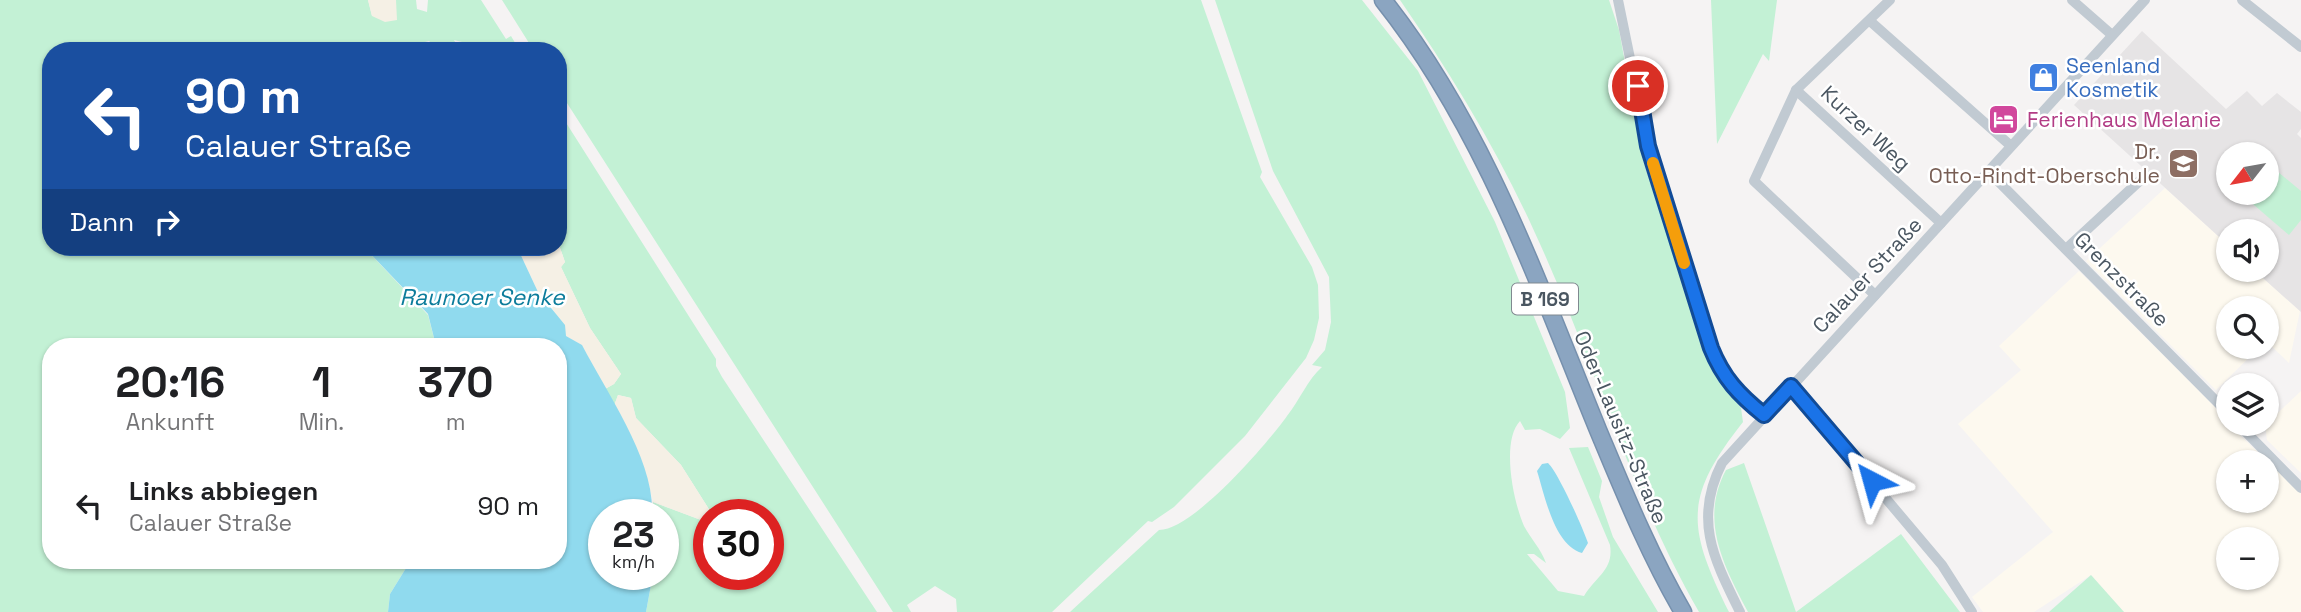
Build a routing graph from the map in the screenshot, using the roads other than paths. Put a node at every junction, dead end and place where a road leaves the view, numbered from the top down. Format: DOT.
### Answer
graph roads {
  1 [pos="1383,0"];
  2 [pos="1618,0"];
  3 [pos="1891,0"];
  4 [pos="2072,0"];
  5 [pos="2145,0"];
  6 [pos="2242,0"];
  7 [pos="1870,20"];
  8 [pos="2112,36"];
  9 [pos="2301,47"];
  10 [pos="1796,90"];
  11 [pos="2011,145"];
  12 [pos="1988,171"];
  13 [pos="2146,175"];
  14 [pos="1941,223"];
  15 [pos="2066,249"];
  16 [pos="1875,295"];
  17 [pos="1791,386"];
  18 [pos="2216,402"];
  19 [pos="1764,415"];
  20 [pos="2250,436"];
  21 [pos="2301,488"];
  22 [pos="1683,612"];
  23 [pos="1740,612"];
  24 [pos="1972,612"];
  1 -- 22 [label="highway, Oder-Lausitz-Straße / B 169"];
  2 -- 19 [label="street"];
  3 -- 7 [label="street"];
  4 -- 8 [label="street"];
  5 -- 8 [label="street, Calauer Straße"];
  6 -- 9 [label="street"];
  7 -- 10 [label="street"];
  7 -- 11 [label="street"];
  8 -- 11 [label="street, Calauer Straße"];
  10 -- 14 [label="street, Kurzer Weg"];
  10 -- 16 [label="street"];
  11 -- 12 [label="street, Calauer Straße"];
  12 -- 14 [label="street, Calauer Straße"];
  12 -- 15 [label="street, Grenzstraße"];
  13 -- 15 [label="street"];
  14 -- 16 [label="street, Calauer Straße"];
  15 -- 18 [label="street, Grenzstraße"];
  16 -- 17 [label="street, Calauer Straße"];
  17 -- 19 [label="street, Calauer Straße"];
  17 -- 24 [label="street"];
  19 -- 23 [label="street, Calauer Straße"];
  20 -- 21 [label="street"];
}
